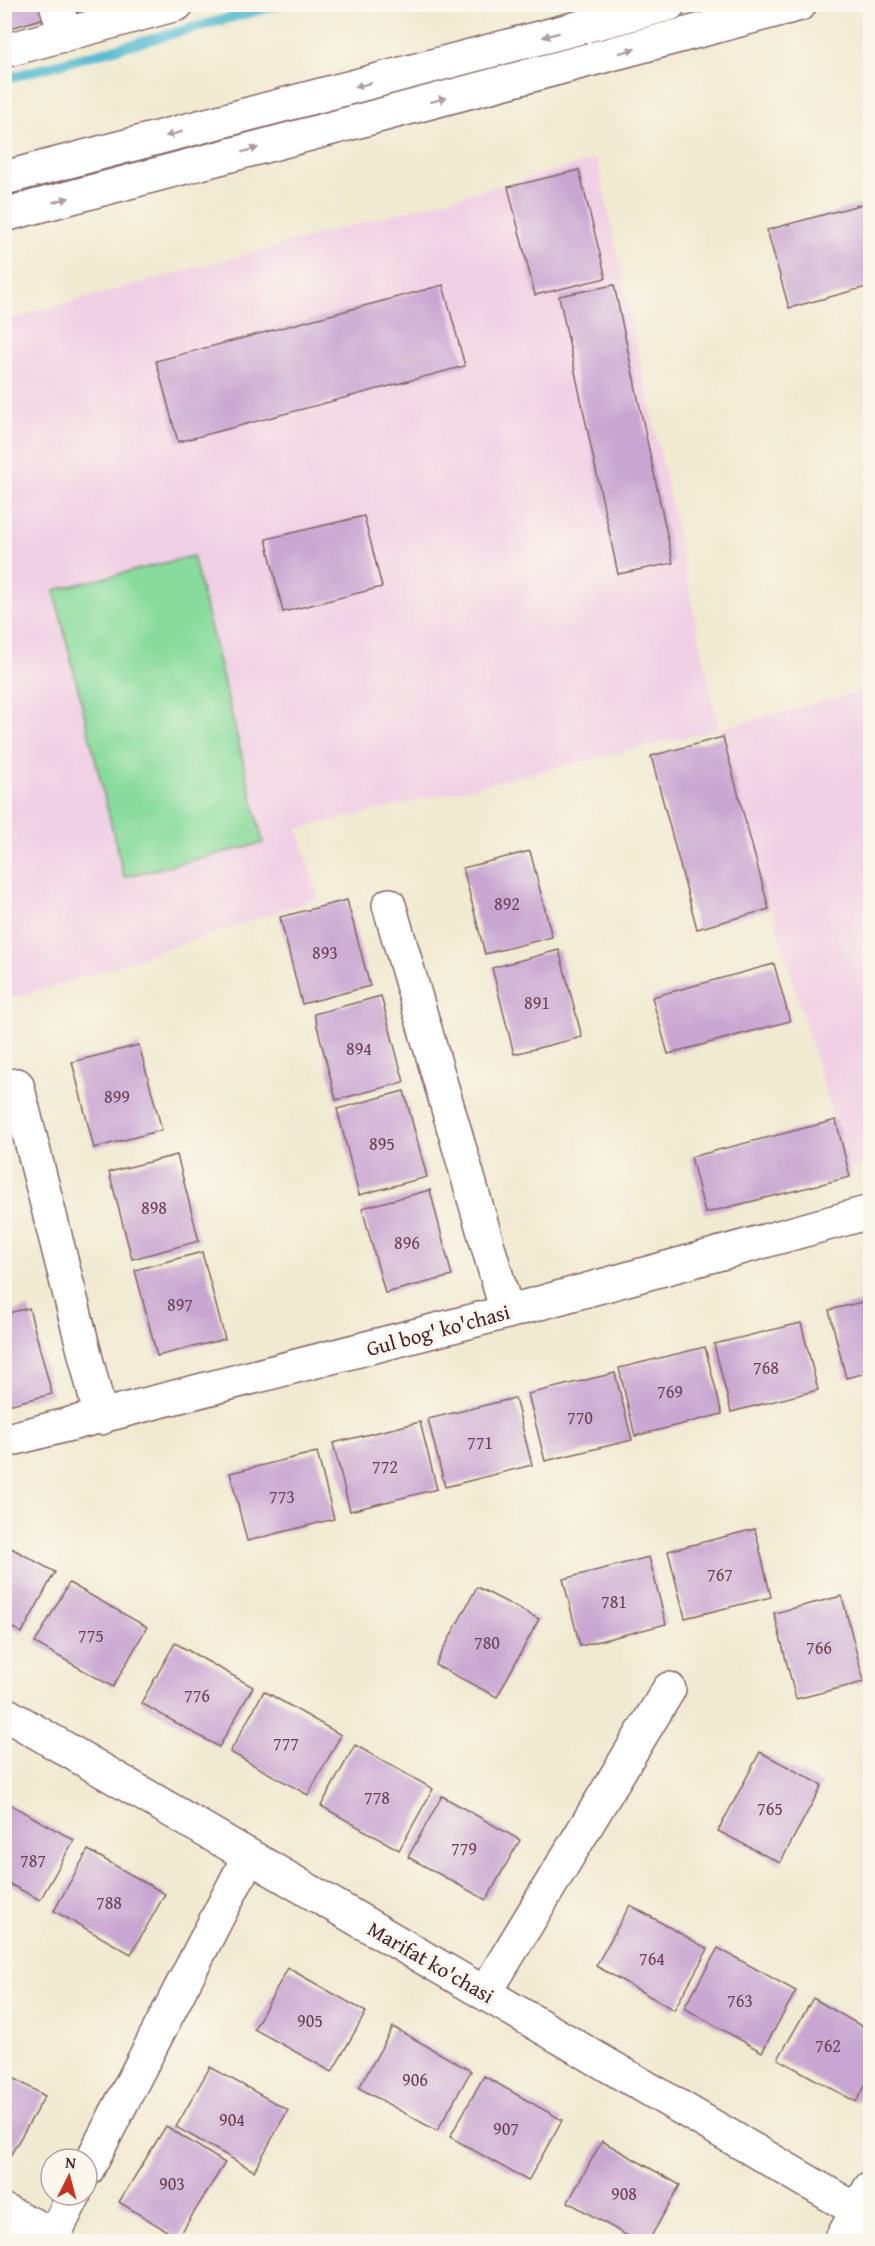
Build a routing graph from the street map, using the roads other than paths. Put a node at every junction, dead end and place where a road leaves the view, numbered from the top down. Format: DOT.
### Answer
graph roads {
  1 [pos="177,4"];
  2 [pos="800,4"];
  3 [pos="655,6"];
  4 [pos="61,20"];
  5 [pos="4,51"];
  6 [pos="4,178"];
  7 [pos="4,215"];
  8 [pos="389,905"];
  9 [pos="17,1084"];
  10 [pos="870,1212"];
  11 [pos="507,1312"];
  12 [pos="101,1418"];
  13 [pos="4,1441"];
  14 [pos="669,1689"];
  15 [pos="4,1713"];
  16 [pos="249,1856"];
  17 [pos="485,1993"];
  18 [pos="99,2147"];
  19 [pos="866,2206"];
  20 [pos="68,2207"];
  21 [pos="4,2211"];
  22 [pos="54,2238"];
  23 [pos="840,2241"];
  1 -- 4 [label="street"];
  7 -- 2 [label="street, one-way"];
  3 -- 6 [label="street, one-way"];
  4 -- 5 [label="street"];
  8 -- 11 [label="street"];
  9 -- 12 [label="street"];
  10 -- 11 [label="street, Gul bog' ko'chasi"];
  11 -- 12 [label="street, Gul bog' ko'chasi"];
  12 -- 13 [label="street, Gul bog' ko'chasi"];
  14 -- 17 [label="street"];
  15 -- 16 [label="street, Marifat ko'chasi"];
  16 -- 17 [label="street, Marifat ko'chasi"];
  16 -- 18 [label="street"];
  17 -- 19 [label="street, Marifat ko'chasi"];
  19 -- 23 [label="street, Marifat ko'chasi"];
  20 -- 22 [label="street"];
  21 -- 22 [label="street"];
}
